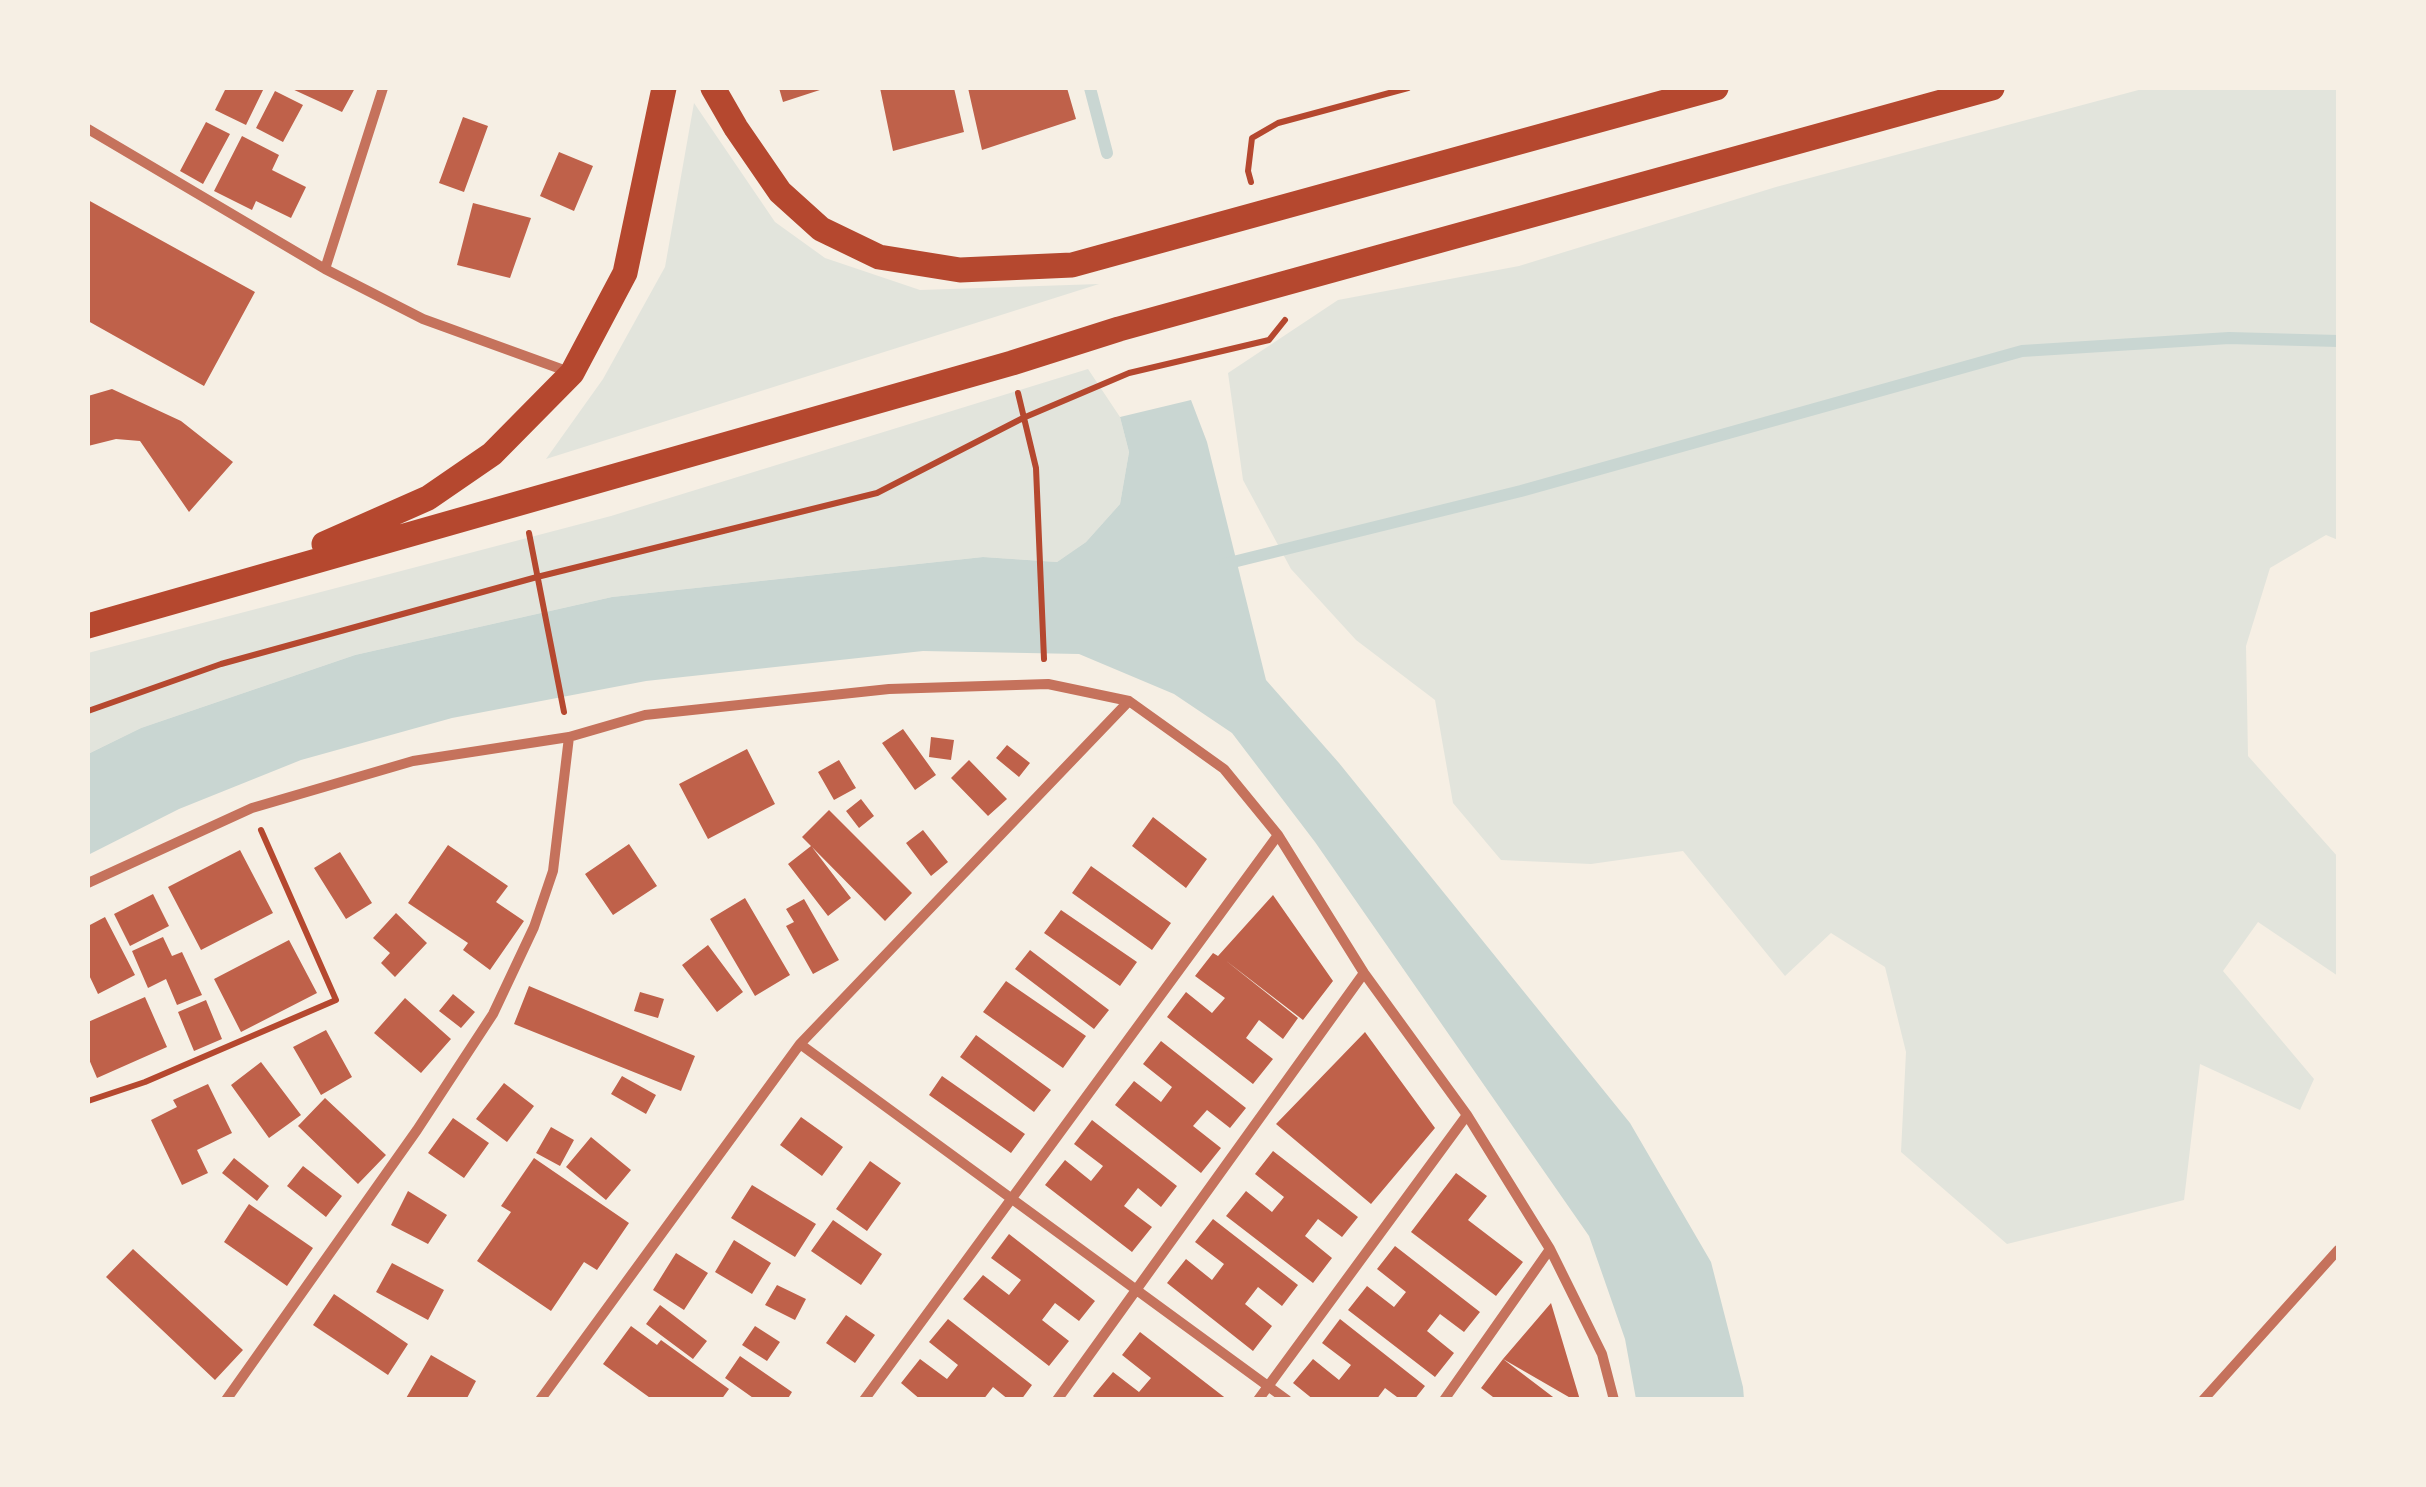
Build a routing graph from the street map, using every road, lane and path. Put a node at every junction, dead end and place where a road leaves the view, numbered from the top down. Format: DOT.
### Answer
graph roads {
  1 [pos="383,88"];
  2 [pos="664,88"];
  3 [pos="713,88"];
  4 [pos="1716,88"];
  5 [pos="1992,88"];
  6 [pos="88,129"];
  7 [pos="325,269"];
  8 [pos="1185,359"];
  9 [pos="1012,363"];
  10 [pos="572,373"];
  11 [pos="1023,418"];
  12 [pos="523,503"];
  13 [pos="251,577"];
  14 [pos="537,577"];
  15 [pos="88,626"];
  16 [pos="1044,666"];
  17 [pos="1129,700"];
  18 [pos="88,711"];
  19 [pos="568,732"];
  20 [pos="252,808"];
  21 [pos="1278,836"];
  22 [pos="88,883"];
  23 [pos="1364,973"];
  24 [pos="800,1044"];
  25 [pos="88,1100"];
  26 [pos="1467,1115"];
  27 [pos="1010,1197"];
  28 [pos="1550,1250"];
  29 [pos="2338,1250"];
  30 [pos="1136,1289"];
  31 [pos="1268,1386"];
  32 [pos="226,1400"];
  33 [pos="540,1400"];
  34 [pos="864,1400"];
  35 [pos="1057,1400"];
  36 [pos="1258,1400"];
  37 [pos="1287,1400"];
  38 [pos="1444,1400"];
  39 [pos="1614,1400"];
  40 [pos="2203,1400"];
  1 -- 7 [label="street"];
  2 -- 10 [label="main road"];
  3 -- 4 [label="main road"];
  5 -- 9 [label="main road"];
  6 -- 7 [label="street"];
  7 -- 10 [label="street"];
  8 -- 11 [label="path"];
  9 -- 11 [label="path"];
  9 -- 12 [label="main road"];
  10 -- 13 [label="main road"];
  11 -- 14 [label="path"];
  11 -- 16 [label="path"];
  12 -- 13 [label="main road"];
  12 -- 14 [label="path"];
  13 -- 15 [label="main road"];
  14 -- 18 [label="path"];
  14 -- 19 [label="path"];
  17 -- 19 [label="street"];
  17 -- 21 [label="street"];
  17 -- 24 [label="street"];
  19 -- 20 [label="street"];
  19 -- 32 [label="street"];
  20 -- 22 [label="street"];
  20 -- 25 [label="path"];
  21 -- 23 [label="street"];
  21 -- 27 [label="street"];
  23 -- 26 [label="street"];
  23 -- 30 [label="street"];
  24 -- 27 [label="street"];
  24 -- 33 [label="street"];
  26 -- 28 [label="street"];
  26 -- 31 [label="street"];
  27 -- 30 [label="street"];
  27 -- 34 [label="street"];
  28 -- 38 [label="street"];
  28 -- 39 [label="street"];
  29 -- 40 [label="street"];
  30 -- 31 [label="street"];
  30 -- 35 [label="street"];
  31 -- 36 [label="street"];
  31 -- 37 [label="street"];
}
